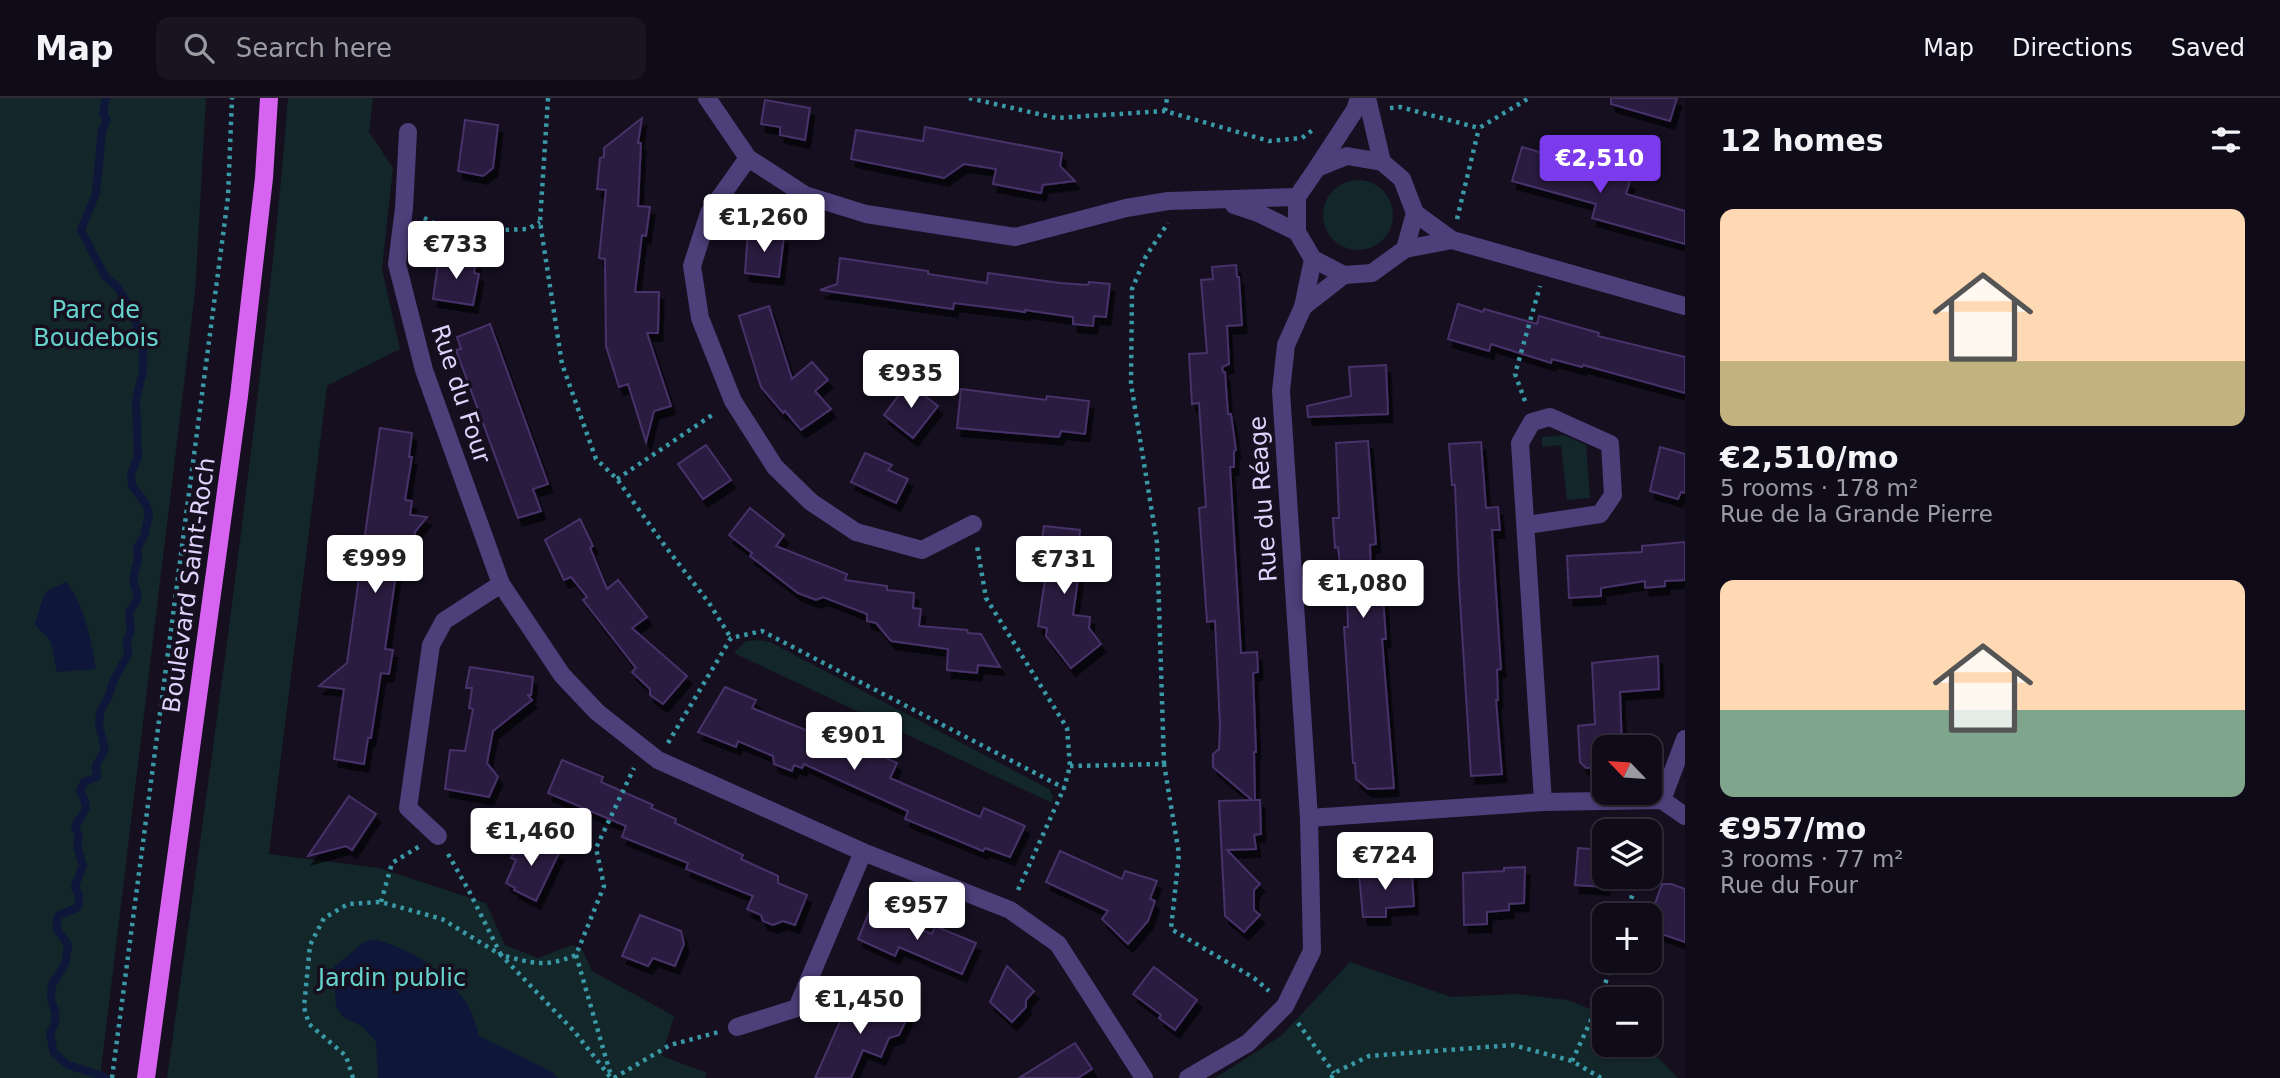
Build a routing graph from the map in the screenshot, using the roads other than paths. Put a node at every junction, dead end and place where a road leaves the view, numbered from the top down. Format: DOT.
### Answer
graph roads {
  1 [pos="269,98"];
  2 [pos="707,98"];
  3 [pos="1365,102"];
  4 [pos="408,132"];
  5 [pos="748,158"];
  6 [pos="1382,162"];
  7 [pos="1317,169"];
  8 [pos="1297,197"];
  9 [pos="1221,201"];
  10 [pos="1415,213"];
  11 [pos="1297,232"];
  12 [pos="1452,240"];
  13 [pos="1405,249"];
  14 [pos="1313,259"];
  15 [pos="1344,275"];
  16 [pos="1685,306"];
  17 [pos="1303,307"];
  18 [pos="973,524"];
  19 [pos="1527,525"];
  20 [pos="501,584"];
  21 [pos="1685,739"];
  22 [pos="1662,800"];
  23 [pos="1592,801"];
  24 [pos="1543,802"];
  25 [pos="1685,816"];
  26 [pos="1309,818"];
  27 [pos="438,836"];
  28 [pos="863,852"];
  29 [pos="737,1027"];
  30 [pos="146,1078"];
  31 [pos="1144,1078"];
  32 [pos="1188,1078"];
  1 -- 30 [label="main road, Boulevard Saint-Roch"];
  2 -- 5 [label="street"];
  3 -- 6 [label="street"];
  3 -- 7 [label="street"];
  4 -- 20 [label="street, Rue du Four"];
  5 -- 9 [label="street"];
  5 -- 18 [label="street"];
  6 -- 7 [label="street"];
  6 -- 10 [label="street"];
  7 -- 8 [label="street"];
  8 -- 9 [label="street"];
  8 -- 11 [label="street"];
  9 -- 11 [label="street"];
  10 -- 12 [label="street"];
  10 -- 13 [label="street"];
  11 -- 14 [label="street"];
  12 -- 13 [label="street"];
  12 -- 16 [label="street"];
  13 -- 15 [label="street"];
  14 -- 15 [label="street"];
  14 -- 17 [label="street, Rue du Réage"];
  15 -- 17 [label="street"];
  17 -- 26 [label="street, Rue du Réage"];
  19 -- 19 [label="street"];
  19 -- 24 [label="street"];
  20 -- 27 [label="street"];
  20 -- 28 [label="street, Rue du Four"];
  21 -- 22 [label="street"];
  22 -- 25 [label="street"];
  23 -- 24 [label="street"];
  24 -- 26 [label="street"];
  26 -- 32 [label="street, Rue du Réage"];
  28 -- 29 [label="street"];
  28 -- 31 [label="street, Rue du Four"];
}
